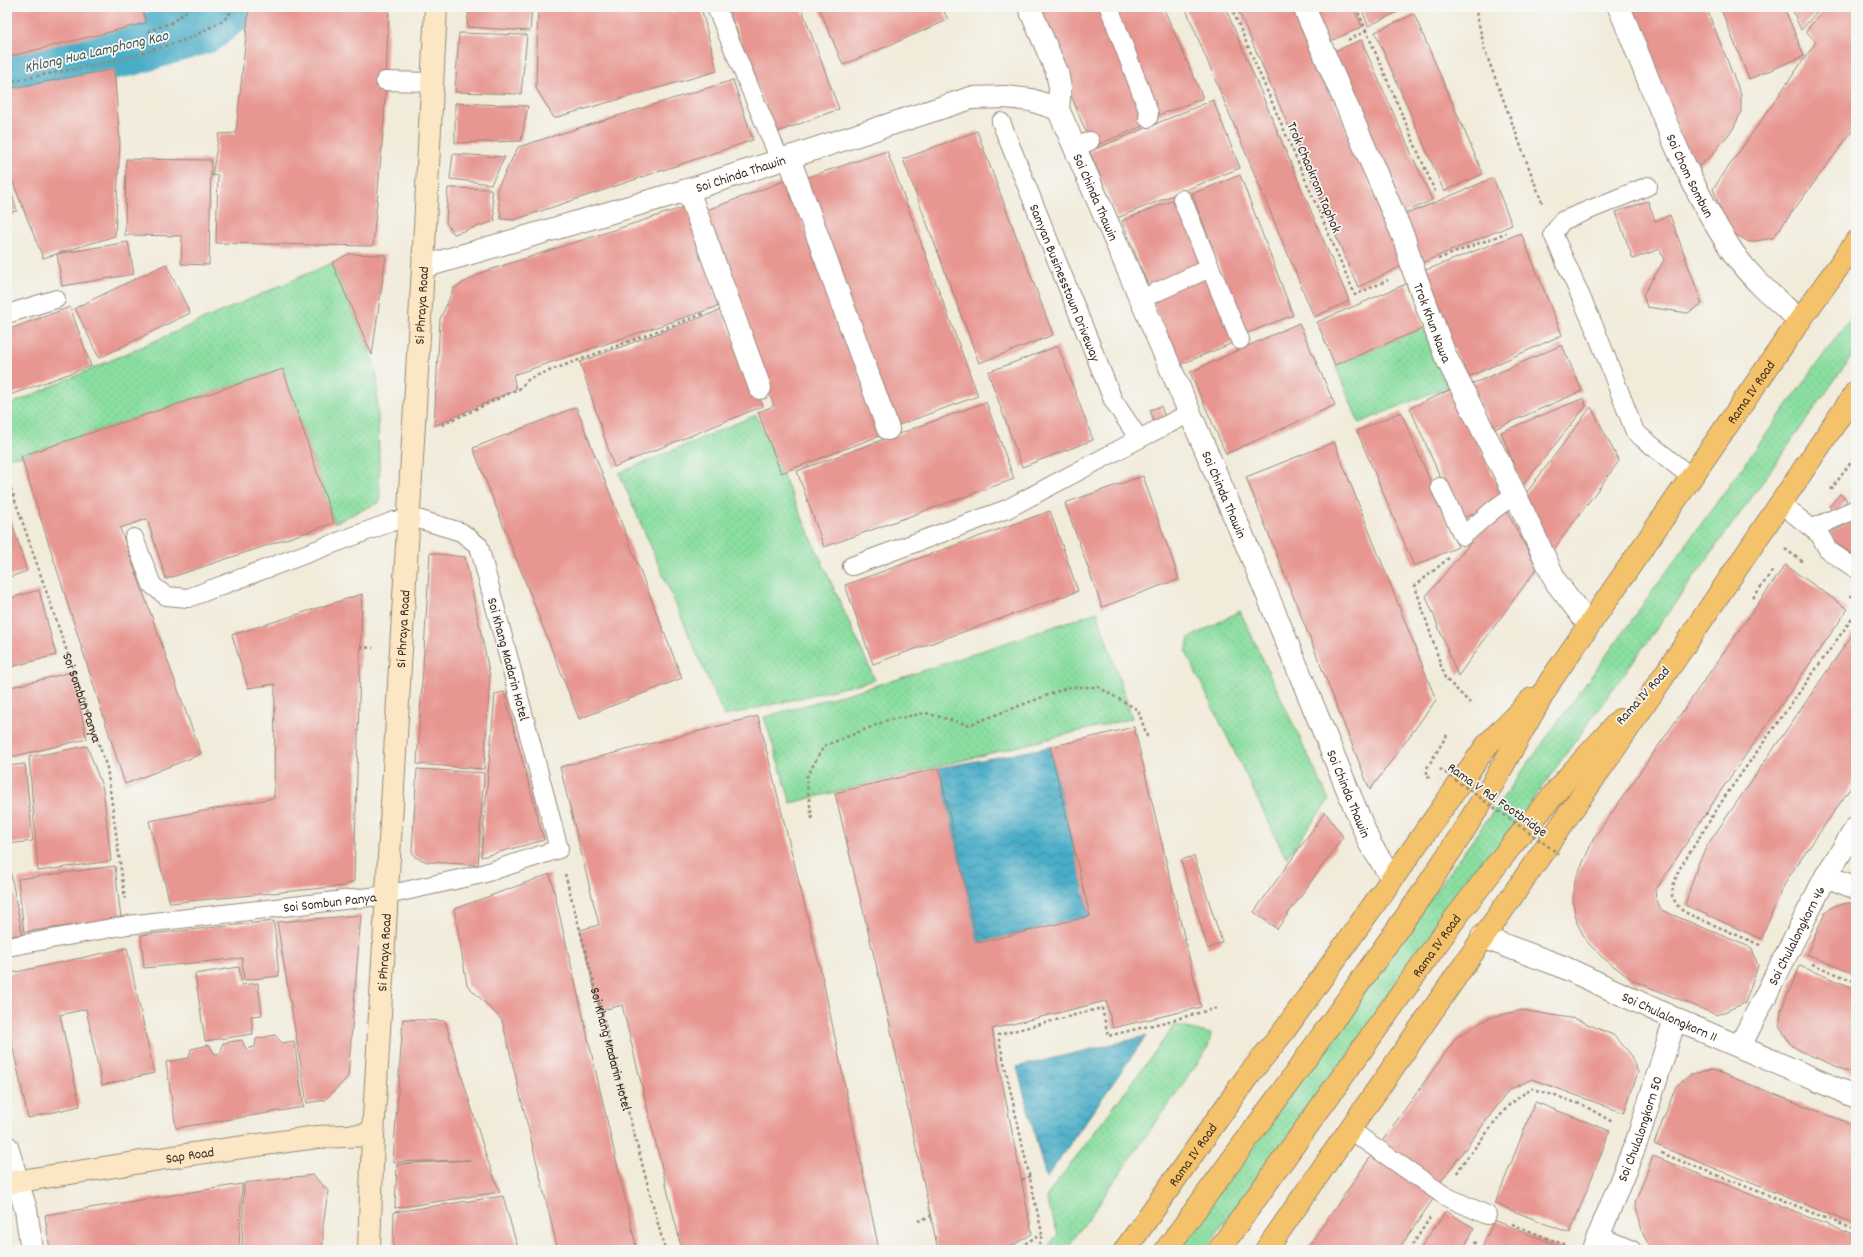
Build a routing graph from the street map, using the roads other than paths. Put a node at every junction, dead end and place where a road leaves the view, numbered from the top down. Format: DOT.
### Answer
graph roads {
  1 [pos="436,7"];
  2 [pos="716,7"];
  3 [pos="1029,7"];
  4 [pos="1109,7"];
  5 [pos="1304,7"];
  6 [pos="1619,7"];
  7 [pos="385,81"];
  8 [pos="432,82"];
  9 [pos="1058,109"];
  10 [pos="1148,118"];
  11 [pos="1001,122"];
  12 [pos="785,159"];
  13 [pos="1648,186"];
  14 [pos="688,190"];
  15 [pos="1182,199"];
  16 [pos="1856,242"];
  17 [pos="423,267"];
  18 [pos="1210,268"];
  19 [pos="56,299"];
  20 [pos="1141,299"];
  21 [pos="7,314"];
  22 [pos="1800,320"];
  23 [pos="1240,340"];
  24 [pos="760,388"];
  25 [pos="1856,392"];
  26 [pos="1190,413"];
  27 [pos="888,429"];
  28 [pos="1139,439"];
  29 [pos="1691,477"];
  30 [pos="1440,487"];
  31 [pos="1515,494"];
  32 [pos="1781,504"];
  33 [pos="1853,506"];
  34 [pos="408,519"];
  35 [pos="1813,528"];
  36 [pos="134,538"];
  37 [pos="852,566"];
  38 [pos="1856,569"];
  39 [pos="1589,625"];
  40 [pos="1676,658"];
  41 [pos="1551,680"];
  42 [pos="1856,828"];
  43 [pos="1826,876"];
  44 [pos="1392,878"];
  45 [pos="1856,888"];
  46 [pos="387,895"];
  47 [pos="1482,938"];
  48 [pos="7,948"];
  49 [pos="1675,1019"];
  50 [pos="1740,1046"];
  51 [pos="1856,1097"];
  52 [pos="1350,1130"];
  53 [pos="373,1135"];
  54 [pos="7,1147"];
  55 [pos="12,1182"];
  56 [pos="1487,1215"];
  57 [pos="1596,1243"];
  58 [pos="32,1250"];
  59 [pos="369,1250"];
  60 [pos="1125,1250"];
  61 [pos="1166,1250"];
  62 [pos="1219,1250"];
  63 [pos="1266,1250"];
  64 [pos="1632,1250"];
  1 -- 8 [label="main road, Si Phraya Road"];
  2 -- 12 [label="lane"];
  3 -- 9 [label="street, Soi Chinda Thawin"];
  4 -- 10 [label="lane"];
  5 -- 31 [label="street, Trok Khun Nawa"];
  6 -- 22 [label="street, Soi Chom Sombun"];
  7 -- 8 [label="lane"];
  8 -- 17 [label="main road, Si Phraya Road"];
  9 -- 12 [label="street, Soi Chinda Thawin"];
  9 -- 20 [label="street, Soi Chinda Thawin"];
  11 -- 28 [label="lane, Samyan Businesstown Driveway"];
  12 -- 14 [label="street, Soi Chinda Thawin"];
  12 -- 27 [label="street"];
  13 -- 29 [label="lane"];
  14 -- 17 [label="street, Soi Chinda Thawin"];
  14 -- 24 [label="street"];
  15 -- 18 [label="lane"];
  16 -- 22 [label="main road, Rama IV Road"];
  17 -- 34 [label="main road, Si Phraya Road"];
  18 -- 20 [label="lane"];
  18 -- 23 [label="lane"];
  19 -- 21 [label="lane"];
  20 -- 26 [label="street, Soi Chinda Thawin"];
  22 -- 29 [label="main road, Rama IV Road"];
  25 -- 32 [label="main road, Rama IV Road"];
  26 -- 28 [label="lane"];
  26 -- 44 [label="street, Soi Chinda Thawin"];
  28 -- 37 [label="lane"];
  29 -- 39 [label="main road, Rama IV Road"];
  30 -- 31 [label="lane"];
  31 -- 39 [label="street, Trok Khun Nawa"];
  32 -- 35 [label="lane"];
  32 -- 40 [label="main road, Rama IV Road"];
  33 -- 35 [label="lane"];
  34 -- 36 [label="lane"];
  34 -- 46 [label="main road, Si Phraya Road"];
  34 -- 46 [label="lane, Soi Khang Madarin Hotel"];
  35 -- 38 [label="lane"];
  39 -- 41 [label="main road, Rama IV Road"];
  40 -- 47 [label="main road, Rama IV Road"];
  40 -- 62 [label="main road, Rama IV Road"];
  41 -- 44 [label="main road, Rama IV Road"];
  41 -- 61 [label="main road, Rama IV Road"];
  42 -- 43 [label="street, Soi Chulalongkorn 46"];
  43 -- 45 [label="street"];
  43 -- 50 [label="street, Soi Chulalongkorn 46"];
  44 -- 60 [label="main road, Rama IV Road"];
  46 -- 48 [label="lane, Soi Sombun Panya"];
  46 -- 53 [label="main road, Si Phraya Road"];
  47 -- 49 [label="street, Soi Chulalongkorn 11"];
  47 -- 52 [label="main road, Rama IV Road"];
  49 -- 50 [label="street, Soi Chulalongkorn 11"];
  49 -- 57 [label="street, Soi Chulalongkorn 50"];
  50 -- 51 [label="street, Soi Chulalongkorn 11"];
  52 -- 56 [label="lane"];
  52 -- 63 [label="main road, Rama IV Road"];
  53 -- 55 [label="main road, Sap Road"];
  53 -- 59 [label="main road, Si Phraya Road"];
  54 -- 55 [label="street"];
  55 -- 58 [label="street"];
  57 -- 64 [label="lane, Soi Chulalongkorn 50"];
}
